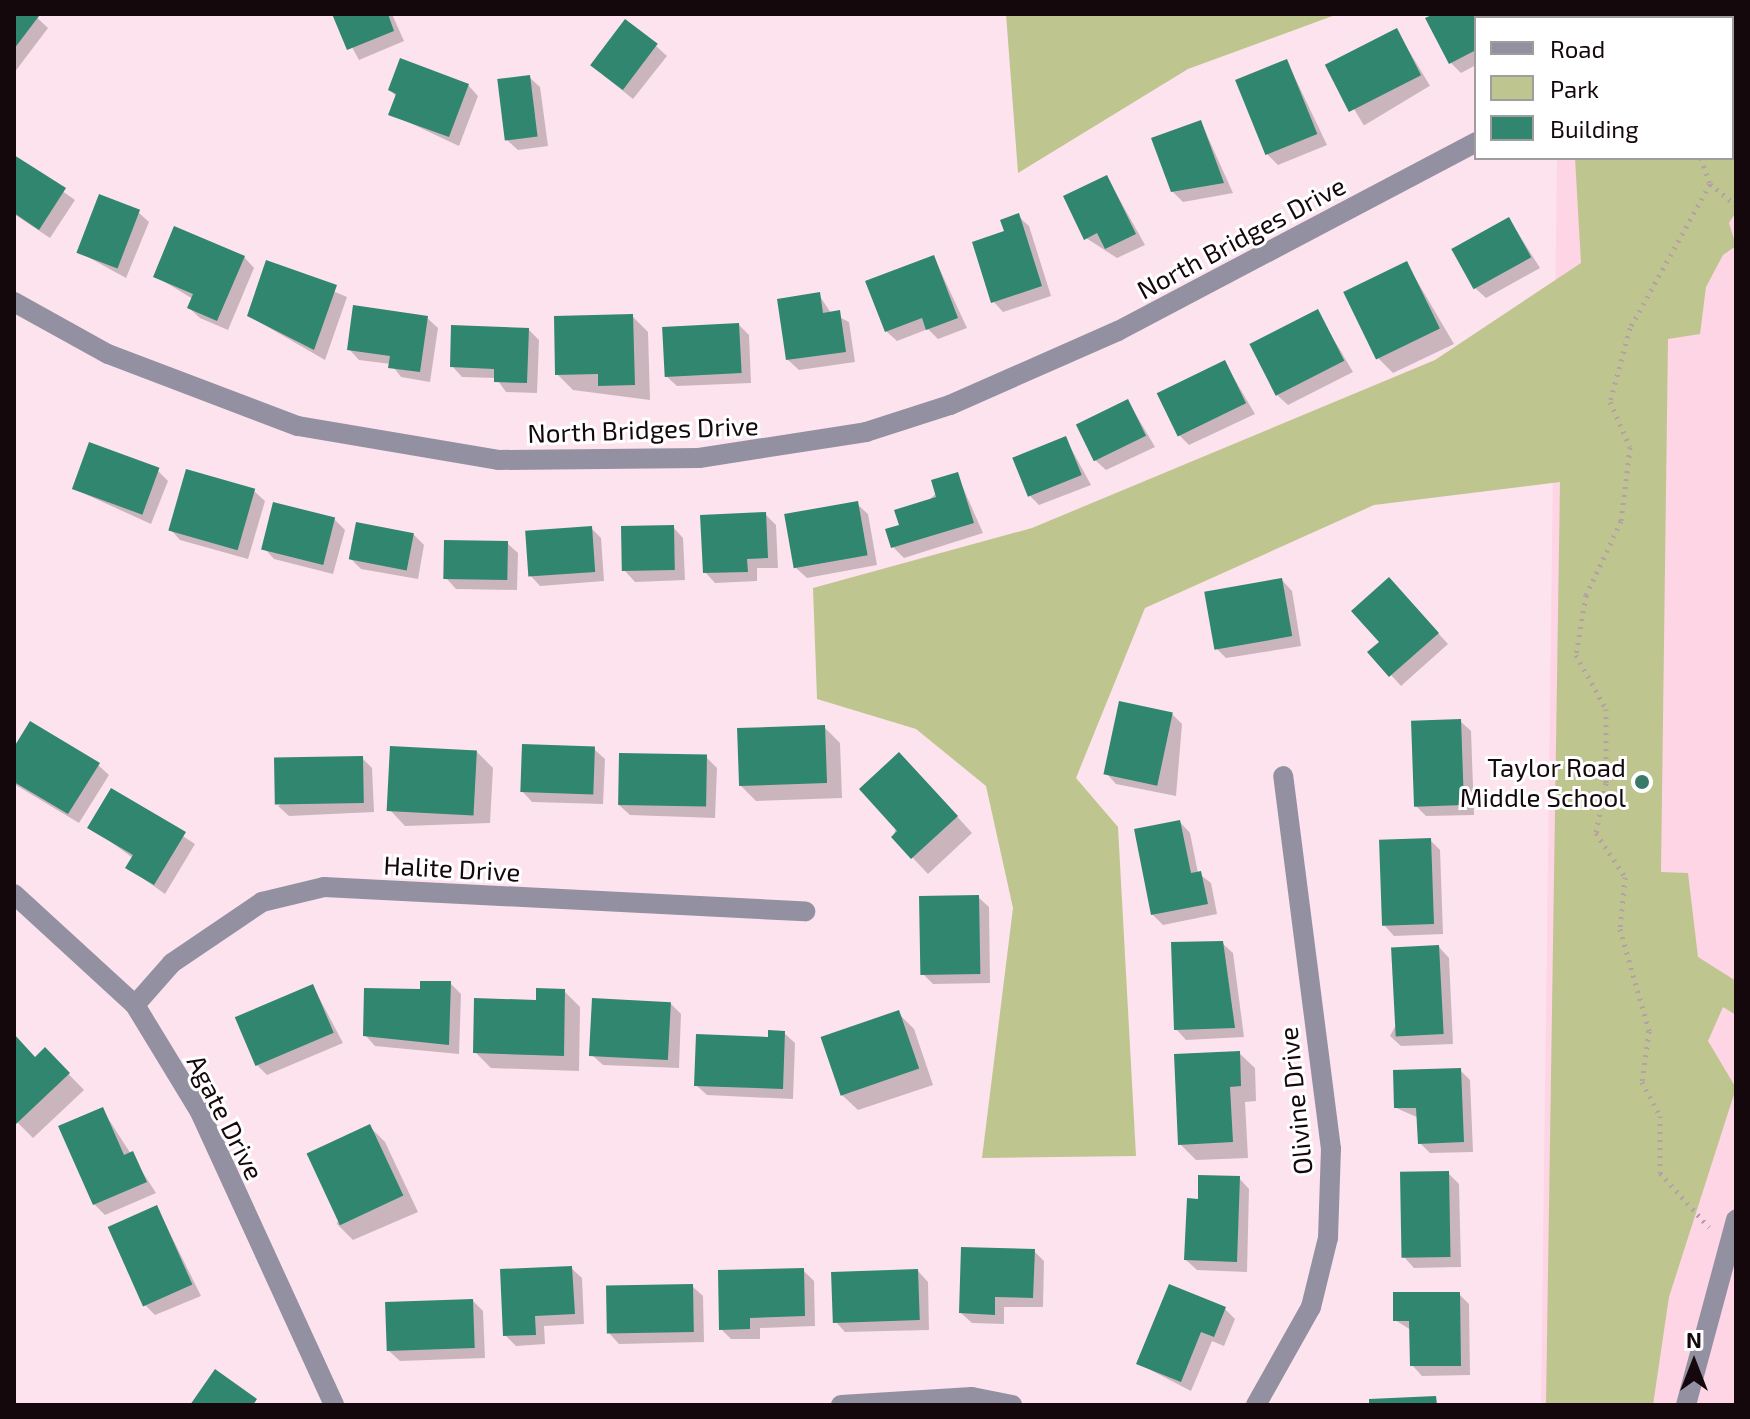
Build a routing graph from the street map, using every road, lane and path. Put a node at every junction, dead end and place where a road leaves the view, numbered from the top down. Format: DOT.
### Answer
graph roads {
  1 [pos="1474,143"];
  2 [pos="1702,160"];
  3 [pos="1710,184"];
  4 [pos="1736,205"];
  5 [pos="14,302"];
  6 [pos="1283,776"];
  7 [pos="14,894"];
  8 [pos="805,911"];
  9 [pos="135,1005"];
  10 [pos="1736,1220"];
  11 [pos="1725,1246"];
  12 [pos="334,1405"];
  13 [pos="841,1405"];
  14 [pos="1012,1405"];
  15 [pos="1256,1405"];
  16 [pos="1686,1405"];
  1 -- 5 [label="street, North Bridges Drive"];
  2 -- 3 [label="path"];
  3 -- 4 [label="path"];
  3 -- 11 [label="path"];
  6 -- 15 [label="street, Olivine Drive"];
  7 -- 9 [label="street, Agate Drive"];
  8 -- 9 [label="street, Halite Drive"];
  9 -- 12 [label="street, Agate Drive"];
  10 -- 11 [label="street"];
  11 -- 16 [label="street"];
  13 -- 14 [label="street"];
}
